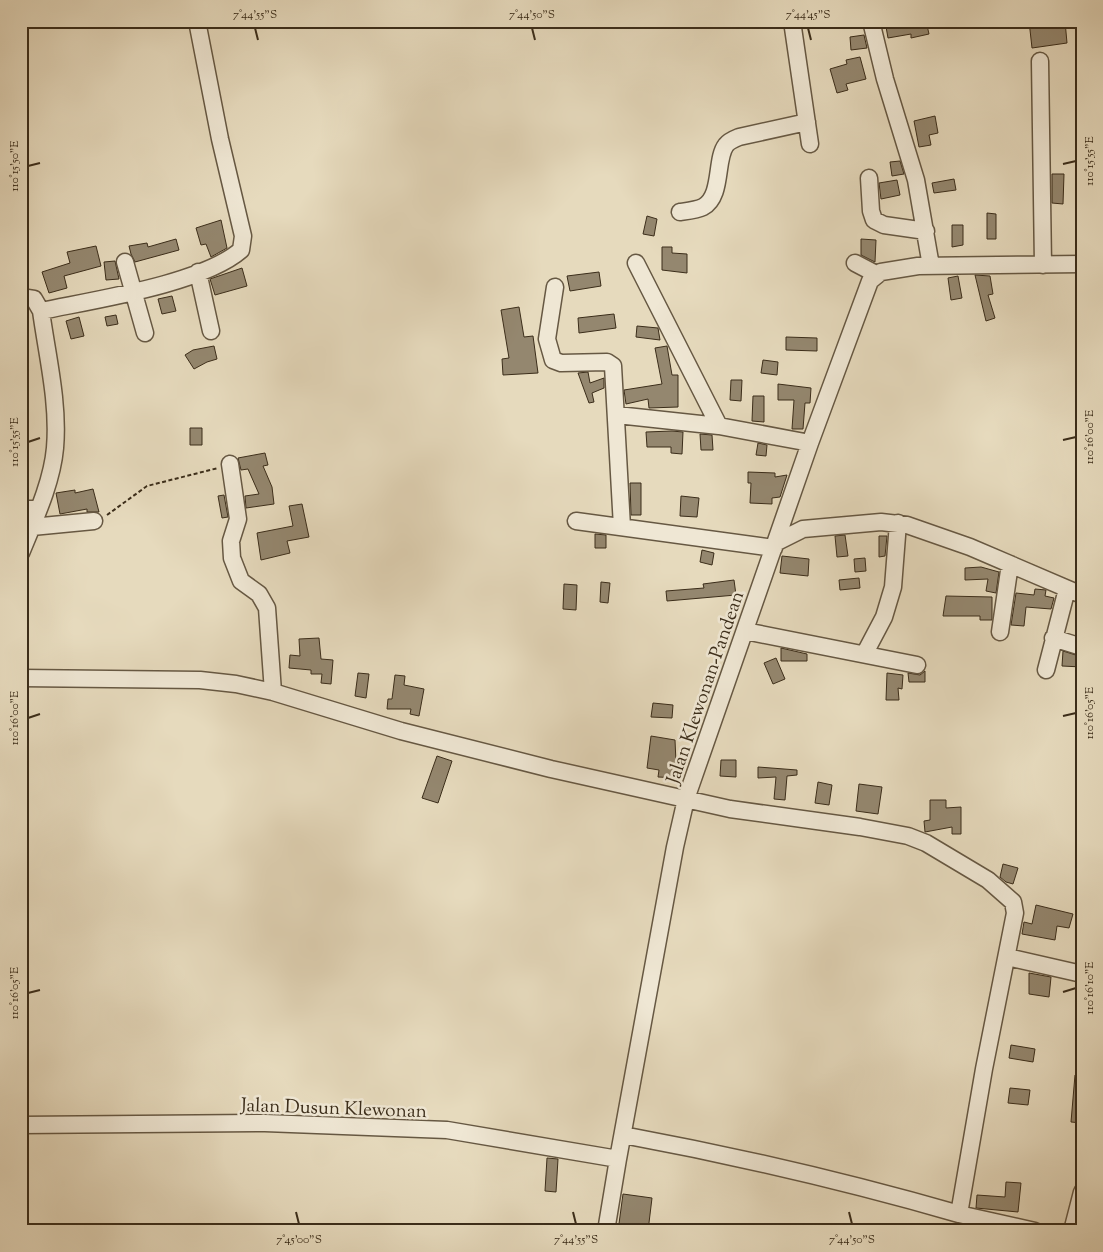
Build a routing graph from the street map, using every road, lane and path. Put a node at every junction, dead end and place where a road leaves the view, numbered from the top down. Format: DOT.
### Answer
graph roads {
  1 [pos="197,21"];
  2 [pos="792,21"];
  3 [pos="871,21"];
  4 [pos="1040,61"];
  5 [pos="806,122"];
  6 [pos="810,144"];
  7 [pos="869,178"];
  8 [pos="680,212"];
  9 [pos="926,231"];
  10 [pos="125,262"];
  11 [pos="636,263"];
  12 [pos="856,263"];
  13 [pos="1082,264"];
  14 [pos="1043,265"];
  15 [pos="931,266"];
  16 [pos="198,272"];
  17 [pos="879,273"];
  18 [pos="555,287"];
  19 [pos="133,292"];
  20 [pos="21,297"];
  21 [pos="41,311"];
  22 [pos="212,331"];
  23 [pos="145,333"];
  24 [pos="617,415"];
  25 [pos="719,426"];
  26 [pos="810,443"];
  27 [pos="230,464"];
  28 [pos="789,507"];
  29 [pos="21,509"];
  30 [pos="38,509"];
  31 [pos="576,521"];
  32 [pos="94,522"];
  33 [pos="898,523"];
  34 [pos="32,527"];
  35 [pos="622,527"];
  36 [pos="803,529"];
  37 [pos="776,545"];
  38 [pos="21,554"];
  39 [pos="1010,564"];
  40 [pos="1074,592"];
  41 [pos="745,631"];
  42 [pos="1000,632"];
  43 [pos="1053,638"];
  44 [pos="1082,647"];
  45 [pos="865,653"];
  46 [pos="917,665"];
  47 [pos="1046,670"];
  48 [pos="21,678"];
  49 [pos="273,692"];
  50 [pos="686,799"];
  51 [pos="1007,957"];
  52 [pos="1082,974"];
  53 [pos="21,1126"];
  54 [pos="623,1135"];
  55 [pos="618,1159"];
  56 [pos="1082,1192"];
  57 [pos="959,1214"];
  58 [pos="1003,1227"];
  59 [pos="606,1231"];
  60 [pos="1035,1231"];
  61 [pos="1072,1231"];
  1 -- 16 [label="street"];
  2 -- 5 [label="street"];
  3 -- 9 [label="street"];
  4 -- 14 [label="street"];
  5 -- 6 [label="street"];
  5 -- 8 [label="street"];
  7 -- 9 [label="street"];
  9 -- 15 [label="street"];
  10 -- 19 [label="street"];
  11 -- 25 [label="street"];
  12 -- 17 [label="street"];
  13 -- 14 [label="street"];
  14 -- 15 [label="street"];
  15 -- 17 [label="street"];
  16 -- 19 [label="street"];
  16 -- 22 [label="street"];
  17 -- 26 [label="street, Jalan Klewonan-Pandean"];
  18 -- 24 [label="street"];
  19 -- 21 [label="street"];
  19 -- 23 [label="street"];
  20 -- 21 [label="street"];
  21 -- 30 [label="street"];
  24 -- 25 [label="street"];
  24 -- 35 [label="street"];
  25 -- 26 [label="street"];
  26 -- 28 [label="street, Jalan Klewonan-Pandean"];
  27 -- 32 [label="path"];
  27 -- 49 [label="street"];
  28 -- 36 [label="street"];
  28 -- 37 [label="street, Jalan Klewonan-Pandean"];
  29 -- 30 [label="street"];
  30 -- 34 [label="street"];
  31 -- 35 [label="street"];
  32 -- 34 [label="street"];
  33 -- 36 [label="street"];
  33 -- 39 [label="street"];
  33 -- 45 [label="street"];
  34 -- 38 [label="street"];
  35 -- 37 [label="street"];
  36 -- 37 [label="street"];
  37 -- 41 [label="street, Jalan Klewonan-Pandean"];
  39 -- 40 [label="street"];
  39 -- 42 [label="street"];
  40 -- 43 [label="street"];
  41 -- 45 [label="street"];
  41 -- 50 [label="street, Jalan Klewonan-Pandean"];
  43 -- 44 [label="street"];
  43 -- 47 [label="street"];
  45 -- 46 [label="street"];
  48 -- 49 [label="street"];
  49 -- 50 [label="street"];
  50 -- 51 [label="street"];
  50 -- 54 [label="street, Jalan Klewonan-Pandean"];
  51 -- 52 [label="street"];
  51 -- 57 [label="street"];
  53 -- 55 [label="street, Jalan Dusun Klewonan"];
  54 -- 55 [label="street"];
  54 -- 57 [label="street"];
  55 -- 59 [label="street"];
  56 -- 61 [label="street"];
  57 -- 58 [label="street"];
  58 -- 60 [label="street"];
}
